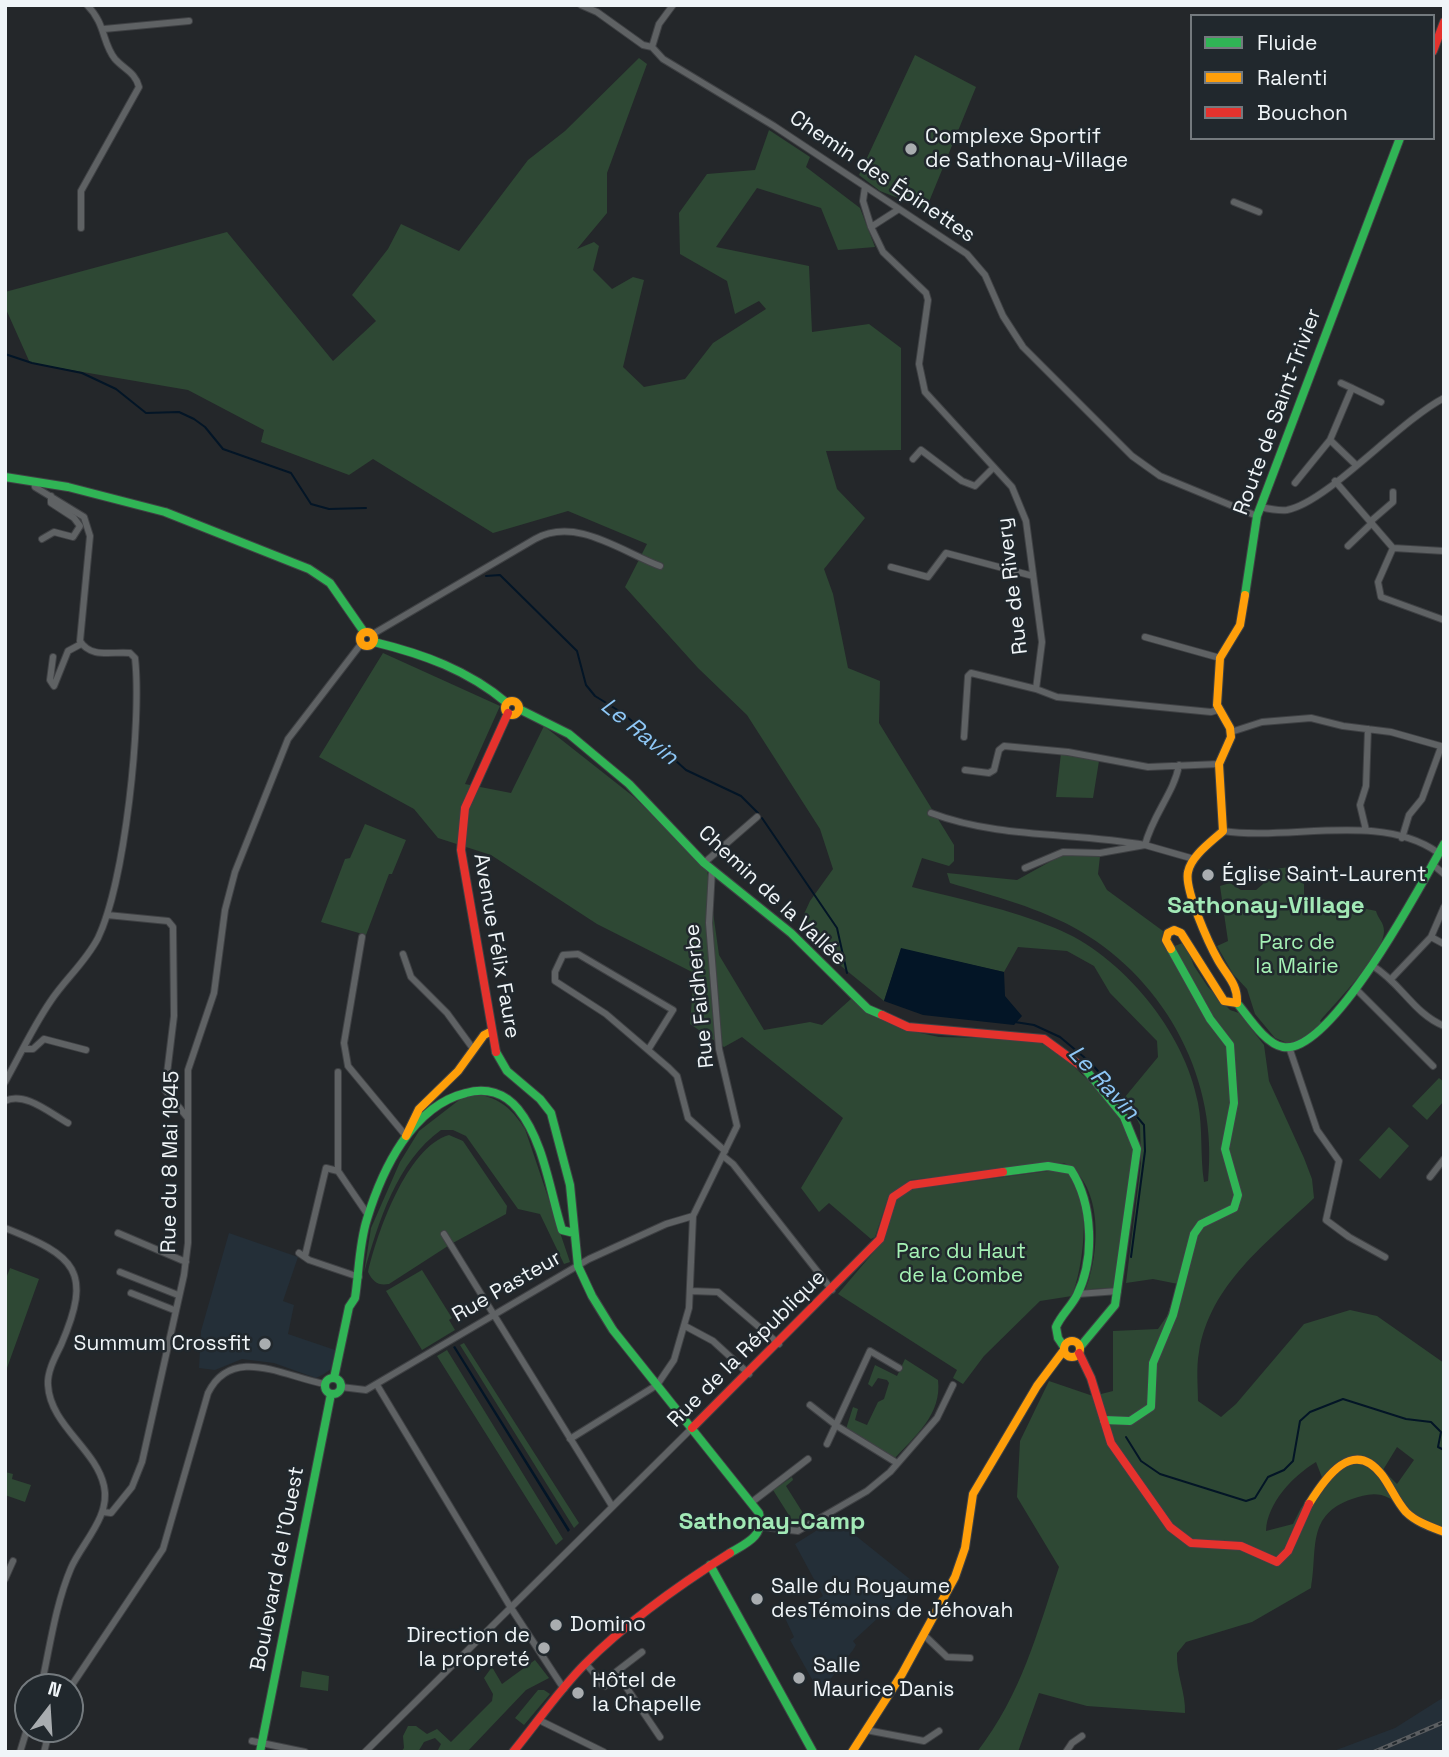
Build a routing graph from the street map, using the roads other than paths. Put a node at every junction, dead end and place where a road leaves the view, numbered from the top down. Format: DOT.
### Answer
graph roads {
  1 [pos="87,5"];
  2 [pos="581,5"];
  3 [pos="673,5"];
  4 [pos="189,21"];
  5 [pos="1444,22"];
  6 [pos="104,30"];
  7 [pos="1435,46"];
  8 [pos="652,47"];
  9 [pos="1399,140"];
  10 [pos="865,187"];
  11 [pos="1234,202"];
  12 [pos="899,209"];
  13 [pos="1259,212"];
  14 [pos="871,227"];
  15 [pos="81,228"];
  16 [pos="1341,383"];
  17 [pos="1352,388"];
  18 [pos="1444,398"];
  19 [pos="1381,402"];
  20 [pos="1330,440"];
  21 [pos="913,459"];
  22 [pos="1355,464"];
  23 [pos="993,468"];
  24 [pos="5,477"];
  25 [pos="1335,481"];
  26 [pos="34,482"];
  27 [pos="1295,483"];
  28 [pos="1393,492"];
  29 [pos="51,496"];
  30 [pos="1260,507"];
  31 [pos="1257,516"];
  32 [pos="1371,522"];
  33 [pos="42,539"];
  34 [pos="1348,546"];
  35 [pos="1393,548"];
  36 [pos="1444,551"];
  37 [pos="660,566"];
  38 [pos="891,567"];
  39 [pos="1033,576"];
  40 [pos="1444,620"];
  41 [pos="370,636"];
  42 [pos="1145,637"];
  43 [pos="81,644"];
  44 [pos="362,644"];
  45 [pos="53,657"];
  46 [pos="1220,658"];
  47 [pos="1036,689"];
  48 [pos="507,703"];
  49 [pos="519,709"];
  50 [pos="1218,710"];
  51 [pos="508,713"];
  52 [pos="1368,729"];
  53 [pos="1231,732"];
  54 [pos="964,737"];
  55 [pos="1442,747"];
  56 [pos="1219,764"];
  57 [pos="1179,765"];
  58 [pos="965,770"];
  59 [pos="932,813"];
  60 [pos="757,817"];
  61 [pos="1367,830"];
  62 [pos="1223,831"];
  63 [pos="1402,838"];
  64 [pos="1444,844"];
  65 [pos="1145,845"];
  66 [pos="1437,852"];
  67 [pos="1194,859"];
  68 [pos="704,863"];
  69 [pos="1432,864"];
  70 [pos="1025,868"];
  71 [pos="712,870"];
  72 [pos="1444,874"];
  73 [pos="1444,907"];
  74 [pos="107,915"];
  75 [pos="362,937"];
  76 [pos="1431,937"];
  77 [pos="1444,944"];
  78 [pos="402,954"];
  79 [pos="1373,966"];
  80 [pos="1392,978"];
  81 [pos="1355,988"];
  82 [pos="1237,1003"];
  83 [pos="1444,1026"];
  84 [pos="490,1032"];
  85 [pos="1289,1047"];
  86 [pos="23,1049"];
  87 [pos="86,1050"];
  88 [pos="474,1050"];
  89 [pos="648,1050"];
  90 [pos="1433,1066"];
  91 [pos="338,1072"];
  92 [pos="5,1082"];
  93 [pos="5,1101"];
  94 [pos="187,1117"];
  95 [pos="412,1118"];
  96 [pos="68,1123"];
  97 [pos="414,1130"];
  98 [pos="406,1136"];
  99 [pos="724,1154"];
  100 [pos="1444,1159"];
  101 [pos="338,1171"];
  102 [pos="1430,1177"];
  103 [pos="368,1215"];
  104 [pos="693,1216"];
  105 [pos="5,1228"];
  106 [pos="118,1233"];
  107 [pos="574,1233"];
  108 [pos="444,1234"];
  109 [pos="1385,1257"];
  110 [pos="186,1262"];
  111 [pos="578,1266"];
  112 [pos="120,1272"];
  113 [pos="359,1277"];
  114 [pos="690,1290"];
  115 [pos="832,1290"];
  116 [pos="131,1293"];
  117 [pos="1118,1293"];
  118 [pos="1078,1294"];
  119 [pos="178,1295"];
  120 [pos="174,1310"];
  121 [pos="493,1315"];
  122 [pos="685,1326"];
  123 [pos="779,1344"];
  124 [pos="1071,1349"];
  125 [pos="899,1368"];
  126 [pos="749,1374"];
  127 [pos="334,1378"];
  128 [pos="325,1384"];
  129 [pos="377,1385"];
  130 [pos="657,1385"];
  131 [pos="953,1385"];
  132 [pos="341,1387"];
  133 [pos="331,1394"];
  134 [pos="810,1405"];
  135 [pos="1104,1420"];
  136 [pos="837,1426"];
  137 [pos="692,1428"];
  138 [pos="570,1439"];
  139 [pos="827,1444"];
  140 [pos="807,1459"];
  141 [pos="897,1463"];
  142 [pos="752,1502"];
  143 [pos="612,1506"];
  144 [pos="103,1512"];
  145 [pos="762,1527"];
  146 [pos="1444,1532"];
  147 [pos="13,1561"];
  148 [pos="710,1565"];
  149 [pos="5,1579"];
  150 [pos="511,1608"];
  151 [pos="924,1635"];
  152 [pos="642,1653"];
  153 [pos="970,1658"];
  154 [pos="586,1664"];
  155 [pos="616,1672"];
  156 [pos="44,1673"];
  157 [pos="80,1673"];
  158 [pos="564,1689"];
  159 [pos="540,1720"];
  160 [pos="866,1730"];
  161 [pos="939,1731"];
  162 [pos="1082,1736"];
  163 [pos="660,1737"];
  164 [pos="252,1741"];
  165 [pos="261,1747"];
  166 [pos="305,1752"];
  167 [pos="365,1752"];
  168 [pos="513,1752"];
  169 [pos="604,1752"];
  170 [pos="813,1752"];
  171 [pos="852,1752"];
  172 [pos="1066,1752"];
  1 -- 6 [label="street"];
  2 -- 8 [label="street, Chemin des Épinettes"];
  3 -- 8 [label="street"];
  4 -- 6 [label="street"];
  5 -- 7 [label="street"];
  6 -- 15 [label="street"];
  8 -- 10 [label="street, Chemin des Épinettes"];
  9 -- 30 [label="street, Route de Saint-Trivier"];
  10 -- 12 [label="street, Chemin des Épinettes"];
  10 -- 14 [label="street, Rue de Rivery"];
  11 -- 13 [label="street"];
  12 -- 14 [label="street"];
  12 -- 31 [label="street, Chemin des Épinettes"];
  14 -- 23 [label="street, Rue de Rivery"];
  16 -- 17 [label="street"];
  17 -- 19 [label="street"];
  17 -- 20 [label="street"];
  18 -- 22 [label="street"];
  20 -- 22 [label="street"];
  20 -- 27 [label="street"];
  21 -- 23 [label="street"];
  22 -- 25 [label="street"];
  23 -- 39 [label="street, Rue de Rivery"];
  24 -- 26 [label="street"];
  25 -- 30 [label="street"];
  25 -- 32 [label="street"];
  26 -- 29 [label="street"];
  26 -- 41 [label="street"];
  28 -- 32 [label="street"];
  29 -- 33 [label="street"];
  29 -- 43 [label="street"];
  30 -- 31 [label="street, Route de Saint-Trivier"];
  31 -- 46 [label="street, Route de Saint-Trivier"];
  32 -- 34 [label="street"];
  32 -- 35 [label="street"];
  35 -- 36 [label="street"];
  35 -- 40 [label="street"];
  37 -- 41 [label="street"];
  38 -- 39 [label="street"];
  39 -- 47 [label="street, Rue de Rivery"];
  41 -- 44 [label="street"];
  41 -- 48 [label="street"];
  42 -- 46 [label="street"];
  43 -- 45 [label="street"];
  43 -- 74 [label="street"];
  44 -- 94 [label="street, Rue du 8 Mai 1945"];
  46 -- 50 [label="street, Route de Saint-Trivier"];
  47 -- 50 [label="street"];
  47 -- 54 [label="street"];
  48 -- 49 [label="street, Chemin de la Vallée"];
  48 -- 51 [label="street"];
  49 -- 51 [label="street"];
  49 -- 68 [label="street, Chemin de la Vallée"];
  50 -- 53 [label="street"];
  51 -- 84 [label="street, Avenue Félix Faure"];
  52 -- 53 [label="street"];
  52 -- 55 [label="street"];
  52 -- 61 [label="street"];
  53 -- 56 [label="street"];
  55 -- 63 [label="street"];
  56 -- 57 [label="street"];
  56 -- 62 [label="street"];
  57 -- 58 [label="street"];
  57 -- 65 [label="street"];
  59 -- 65 [label="street"];
  60 -- 68 [label="street"];
  61 -- 62 [label="street"];
  61 -- 63 [label="street"];
  62 -- 67 [label="street"];
  63 -- 66 [label="street"];
  64 -- 66 [label="street"];
  65 -- 67 [label="street"];
  65 -- 70 [label="street"];
  66 -- 69 [label="street"];
  67 -- 82 [label="street"];
  68 -- 71 [label="street, Chemin de la Vallée"];
  69 -- 72 [label="street"];
  69 -- 79 [label="street"];
  71 -- 99 [label="street, Rue Faidherbe"];
  71 -- 117 [label="street, Chemin de la Vallée"];
  73 -- 76 [label="street"];
  74 -- 86 [label="street"];
  74 -- 94 [label="street"];
  75 -- 98 [label="street"];
  76 -- 77 [label="street"];
  76 -- 80 [label="street"];
  78 -- 88 [label="street"];
  79 -- 80 [label="street"];
  79 -- 81 [label="street"];
  80 -- 83 [label="street"];
  81 -- 85 [label="street"];
  81 -- 90 [label="street"];
  82 -- 85 [label="street"];
  82 -- 135 [label="street"];
  84 -- 88 [label="street"];
  84 -- 107 [label="street, Avenue Félix Faure"];
  85 -- 109 [label="street"];
  86 -- 87 [label="street"];
  86 -- 92 [label="street"];
  88 -- 95 [label="street"];
  89 -- 89 [label="street"];
  89 -- 99 [label="street"];
  91 -- 101 [label="street"];
  93 -- 96 [label="street"];
  94 -- 110 [label="street, Rue du 8 Mai 1945"];
  95 -- 97 [label="street"];
  95 -- 98 [label="street"];
  97 -- 98 [label="street"];
  97 -- 107 [label="street"];
  98 -- 103 [label="street"];
  99 -- 104 [label="street, Rue Faidherbe"];
  99 -- 115 [label="street"];
  100 -- 102 [label="street"];
  101 -- 103 [label="street"];
  101 -- 113 [label="street"];
  103 -- 113 [label="street"];
  104 -- 111 [label="street, Rue Pasteur"];
  104 -- 114 [label="street"];
  105 -- 144 [label="street"];
  106 -- 110 [label="street"];
  107 -- 111 [label="street, Avenue Félix Faure"];
  108 -- 121 [label="street"];
  110 -- 119 [label="street, Rue du 8 Mai 1945"];
  111 -- 121 [label="street, Rue Pasteur"];
  111 -- 130 [label="street, Avenue Félix Faure"];
  112 -- 119 [label="street"];
  113 -- 127 [label="street"];
  114 -- 122 [label="street"];
  114 -- 123 [label="street"];
  115 -- 118 [label="street, Rue de la République"];
  115 -- 123 [label="street, Rue de la République"];
  116 -- 120 [label="street"];
  117 -- 118 [label="street"];
  117 -- 124 [label="street"];
  118 -- 124 [label="street, Rue de la République"];
  119 -- 120 [label="street, Rue du 8 Mai 1945"];
  120 -- 144 [label="street, Rue du 8 Mai 1945"];
  121 -- 129 [label="street, Rue Pasteur"];
  121 -- 138 [label="street"];
  122 -- 126 [label="street"];
  122 -- 130 [label="street"];
  123 -- 126 [label="street, Rue de la République"];
  124 -- 135 [label="street"];
  124 -- 151 [label="street"];
  125 -- 136 [label="street"];
  126 -- 137 [label="street, Rue de la République"];
  127 -- 128 [label="street"];
  127 -- 132 [label="street"];
  128 -- 133 [label="street"];
  128 -- 157 [label="street"];
  129 -- 132 [label="street, Rue Pasteur"];
  129 -- 150 [label="street"];
  130 -- 137 [label="street, Avenue Félix Faure"];
  130 -- 138 [label="street"];
  131 -- 141 [label="street"];
  132 -- 133 [label="street"];
  133 -- 165 [label="street, Boulevard de l'Ouest"];
  134 -- 136 [label="street"];
  135 -- 146 [label="street"];
  136 -- 139 [label="street"];
  136 -- 141 [label="street"];
  137 -- 142 [label="street, Avenue Félix Faure"];
  137 -- 143 [label="street, Rue de la République"];
  138 -- 143 [label="street"];
  140 -- 142 [label="street"];
  141 -- 145 [label="street"];
  142 -- 145 [label="street, Avenue Félix Faure"];
  143 -- 150 [label="street, Rue de la République"];
  144 -- 156 [label="street, Rue du 8 Mai 1945"];
  145 -- 148 [label="street"];
  147 -- 149 [label="street"];
  148 -- 154 [label="street"];
  148 -- 170 [label="street"];
  150 -- 158 [label="street"];
  150 -- 167 [label="street, Rue de la République"];
  151 -- 153 [label="street"];
  151 -- 160 [label="street"];
  152 -- 155 [label="street"];
  154 -- 155 [label="street"];
  154 -- 158 [label="street"];
  155 -- 163 [label="street"];
  158 -- 159 [label="street"];
  159 -- 168 [label="street"];
  159 -- 169 [label="street"];
  160 -- 161 [label="street"];
  160 -- 171 [label="street"];
  162 -- 172 [label="street"];
  164 -- 165 [label="street"];
  165 -- 166 [label="street"];
}
